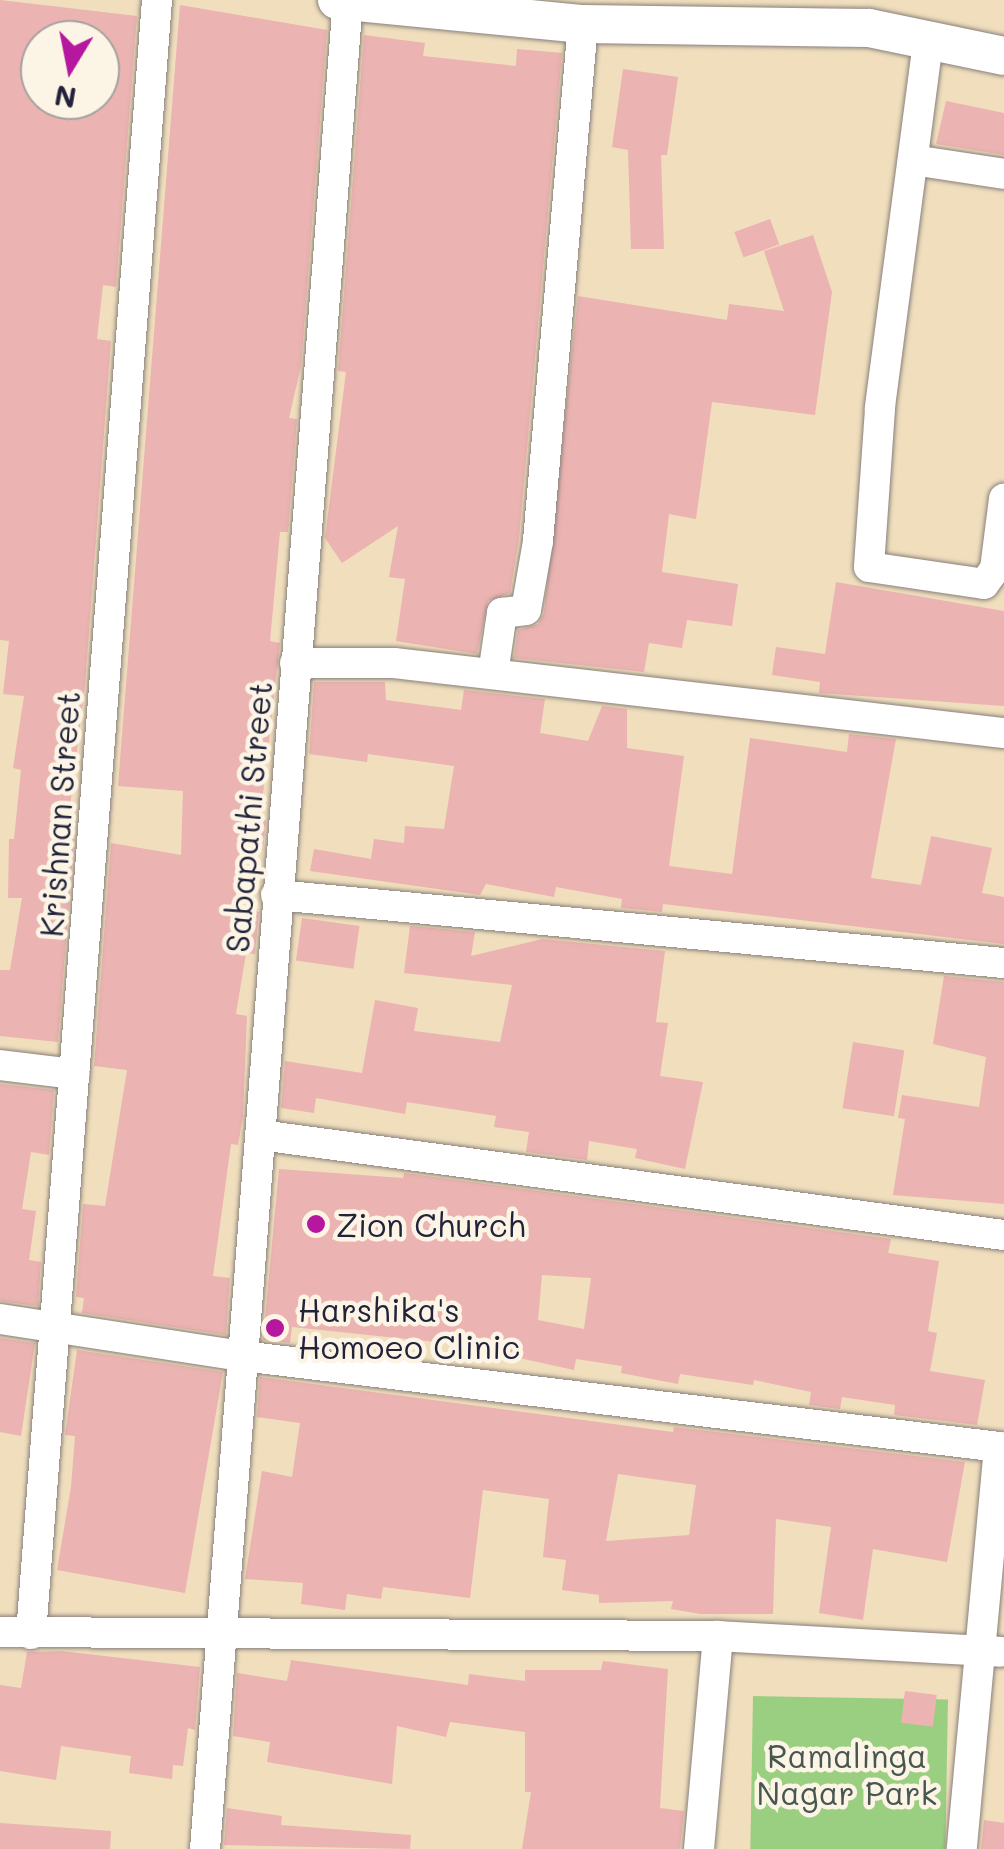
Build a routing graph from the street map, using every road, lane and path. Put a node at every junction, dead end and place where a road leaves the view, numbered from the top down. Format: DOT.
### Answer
graph roads {
  1 [pos="157,0"];
  2 [pos="342,1"];
  3 [pos="406,3"];
  4 [pos="871,14"];
  5 [pos="583,24"];
  6 [pos="928,42"];
  7 [pos="1004,56"];
  8 [pos="913,160"];
  9 [pos="1004,174"];
  10 [pos="1004,499"];
  11 [pos="295,663"];
  12 [pos="493,674"];
  13 [pos="1004,733"];
  14 [pos="276,895"];
  15 [pos="1004,963"];
  16 [pos="0,1065"];
  17 [pos="74,1074"];
  18 [pos="260,1135"];
  19 [pos="1004,1235"];
  20 [pos="0,1319"];
  21 [pos="54,1325"];
  22 [pos="242,1356"];
  23 [pos="0,1632"];
  24 [pos="31,1634"];
  25 [pos="718,1636"];
  26 [pos="219,1638"];
  27 [pos="994,1651"];
  28 [pos="205,1849"];
  29 [pos="698,1849"];
  30 [pos="962,1849"];
  1 -- 17 [label="street, Krishnan Street"];
  2 -- 3 [label="main road"];
  2 -- 11 [label="street, Sabapathi Street"];
  3 -- 5 [label="main road"];
  4 -- 5 [label="main road"];
  4 -- 6 [label="main road"];
  5 -- 12 [label="street"];
  6 -- 7 [label="main road"];
  6 -- 8 [label="street"];
  8 -- 9 [label="street"];
  8 -- 10 [label="street"];
  11 -- 12 [label="street"];
  11 -- 14 [label="street, Sabapathi Street"];
  12 -- 13 [label="street"];
  14 -- 15 [label="street"];
  14 -- 18 [label="street, Sabapathi Street"];
  16 -- 17 [label="street"];
  17 -- 21 [label="street, Krishnan Street"];
  18 -- 19 [label="street"];
  18 -- 22 [label="street, Sabapathi Street"];
  20 -- 21 [label="street"];
  21 -- 22 [label="street"];
  21 -- 24 [label="street, Krishnan Street"];
  22 -- 26 [label="street, Sabapathi Street"];
  22 -- 27 [label="street"];
  23 -- 24 [label="street"];
  24 -- 26 [label="street"];
  25 -- 26 [label="street"];
  25 -- 27 [label="street"];
  25 -- 29 [label="street"];
  26 -- 28 [label="street, Sabapathi Street"];
  27 -- 30 [label="street"];
}
